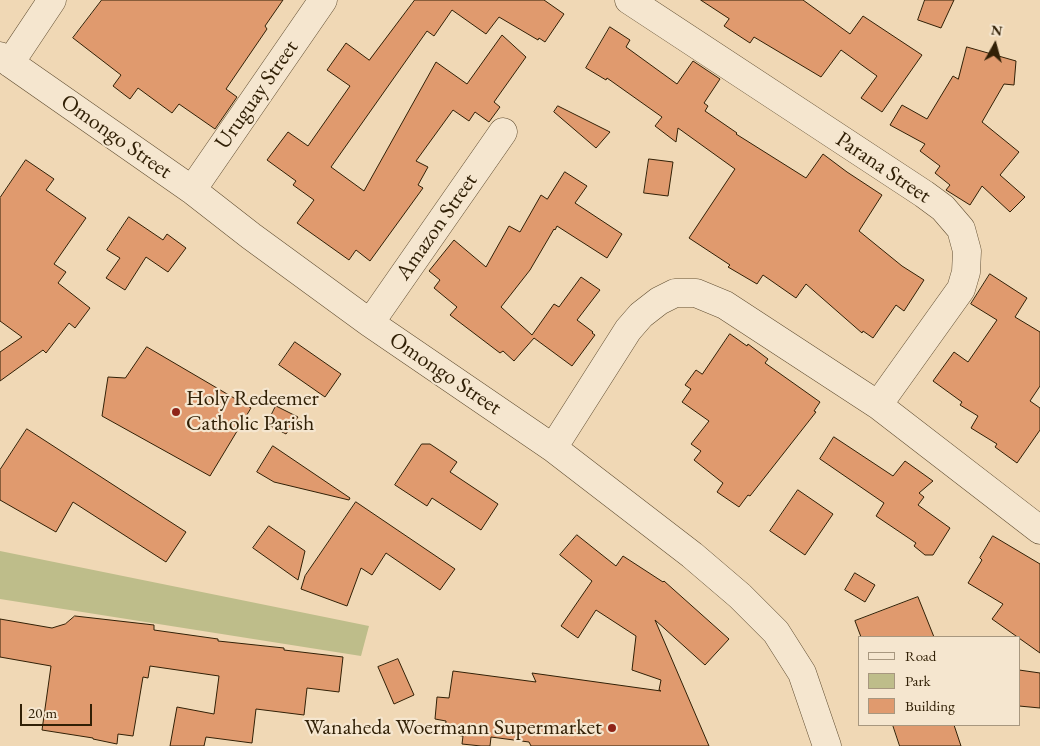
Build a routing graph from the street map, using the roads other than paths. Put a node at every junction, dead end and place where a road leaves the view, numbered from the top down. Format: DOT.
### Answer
graph roads {
  1 [pos="52,0"];
  2 [pos="323,0"];
  3 [pos="629,0"];
  4 [pos="5,60"];
  5 [pos="503,132"];
  6 [pos="192,190"];
  7 [pos="370,323"];
  8 [pos="878,405"];
  9 [pos="553,448"];
  10 [pos="1040,530"];
  11 [pos="827,746"];
  1 -- 4 [label="street"];
  2 -- 6 [label="street, Uruguay Street"];
  3 -- 8 [label="street, Parana Street"];
  4 -- 6 [label="street, Omongo Street"];
  5 -- 7 [label="street, Amazon Street"];
  6 -- 7 [label="street, Omongo Street"];
  7 -- 9 [label="street, Omongo Street"];
  8 -- 9 [label="street"];
  8 -- 10 [label="street"];
  9 -- 11 [label="street, Omongo Street"];
}
